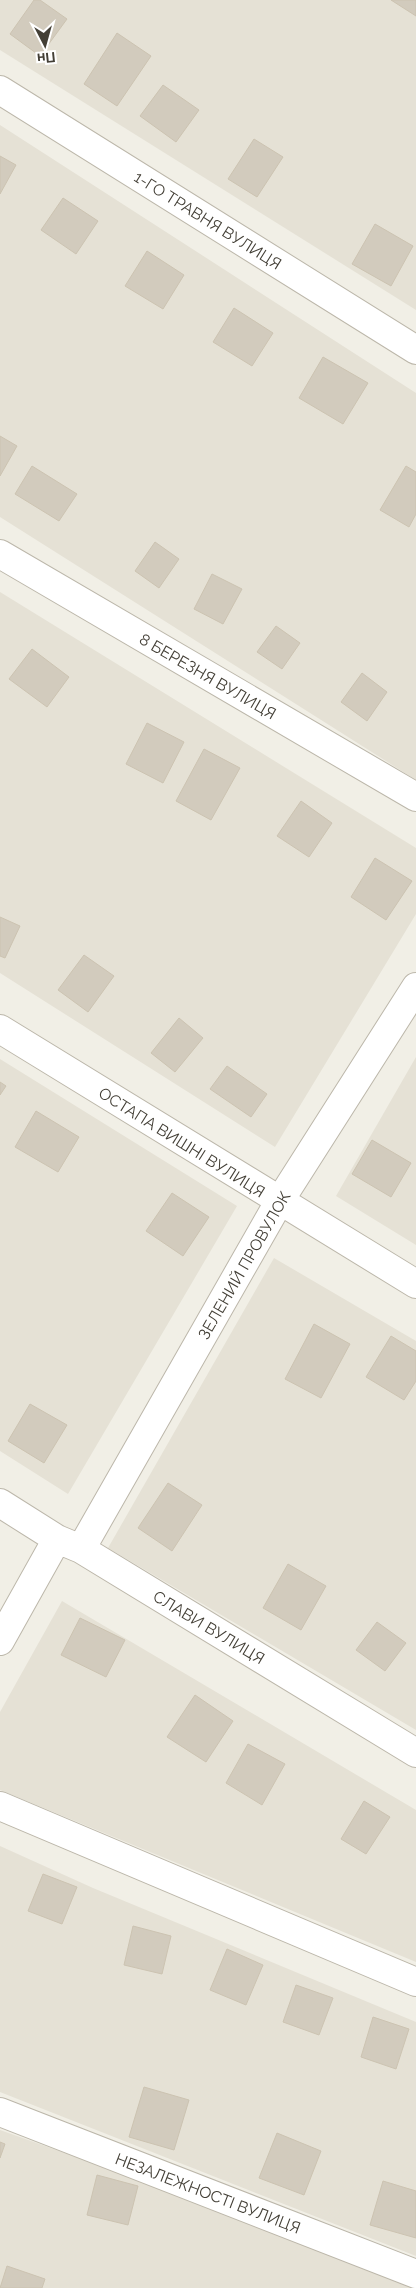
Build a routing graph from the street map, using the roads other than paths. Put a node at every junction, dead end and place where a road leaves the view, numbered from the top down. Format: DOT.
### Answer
graph roads {
  1 [pos="0,90"];
  2 [pos="416,350"];
  3 [pos="0,554"];
  4 [pos="416,797"];
  5 [pos="416,987"];
  6 [pos="0,1029"];
  7 [pos="280,1202"];
  8 [pos="416,1284"];
  9 [pos="0,1503"];
  10 [pos="69,1544"];
  11 [pos="0,1640"];
  12 [pos="416,1753"];
  13 [pos="0,1806"];
  14 [pos="416,1982"];
  15 [pos="0,2112"];
  16 [pos="416,2274"];
  1 -- 2 [label="street, 1-ГО ТРАВНЯ ВУЛИЦЯ"];
  3 -- 4 [label="street, 8 БЕРЕЗНЯ ВУЛИЦЯ"];
  5 -- 7 [label="street, ЗЕЛЕНИЙ ПРОВУЛОК"];
  6 -- 7 [label="street, ОСТАПА ВИШНІ ВУЛИЦЯ"];
  7 -- 8 [label="street, ОСТАПА ВИШНІ ВУЛИЦЯ"];
  7 -- 10 [label="street, ЗЕЛЕНИЙ ПРОВУЛОК"];
  9 -- 10 [label="street, СЛАВИ ВУЛИЦЯ"];
  10 -- 11 [label="street, ЗЕЛЕНИЙ ПРОВУЛОК"];
  10 -- 12 [label="street, СЛАВИ ВУЛИЦЯ"];
  13 -- 14 [label="street"];
  15 -- 16 [label="street, НЕЗАЛЕЖНОСТІ ВУЛИЦЯ"];
}
